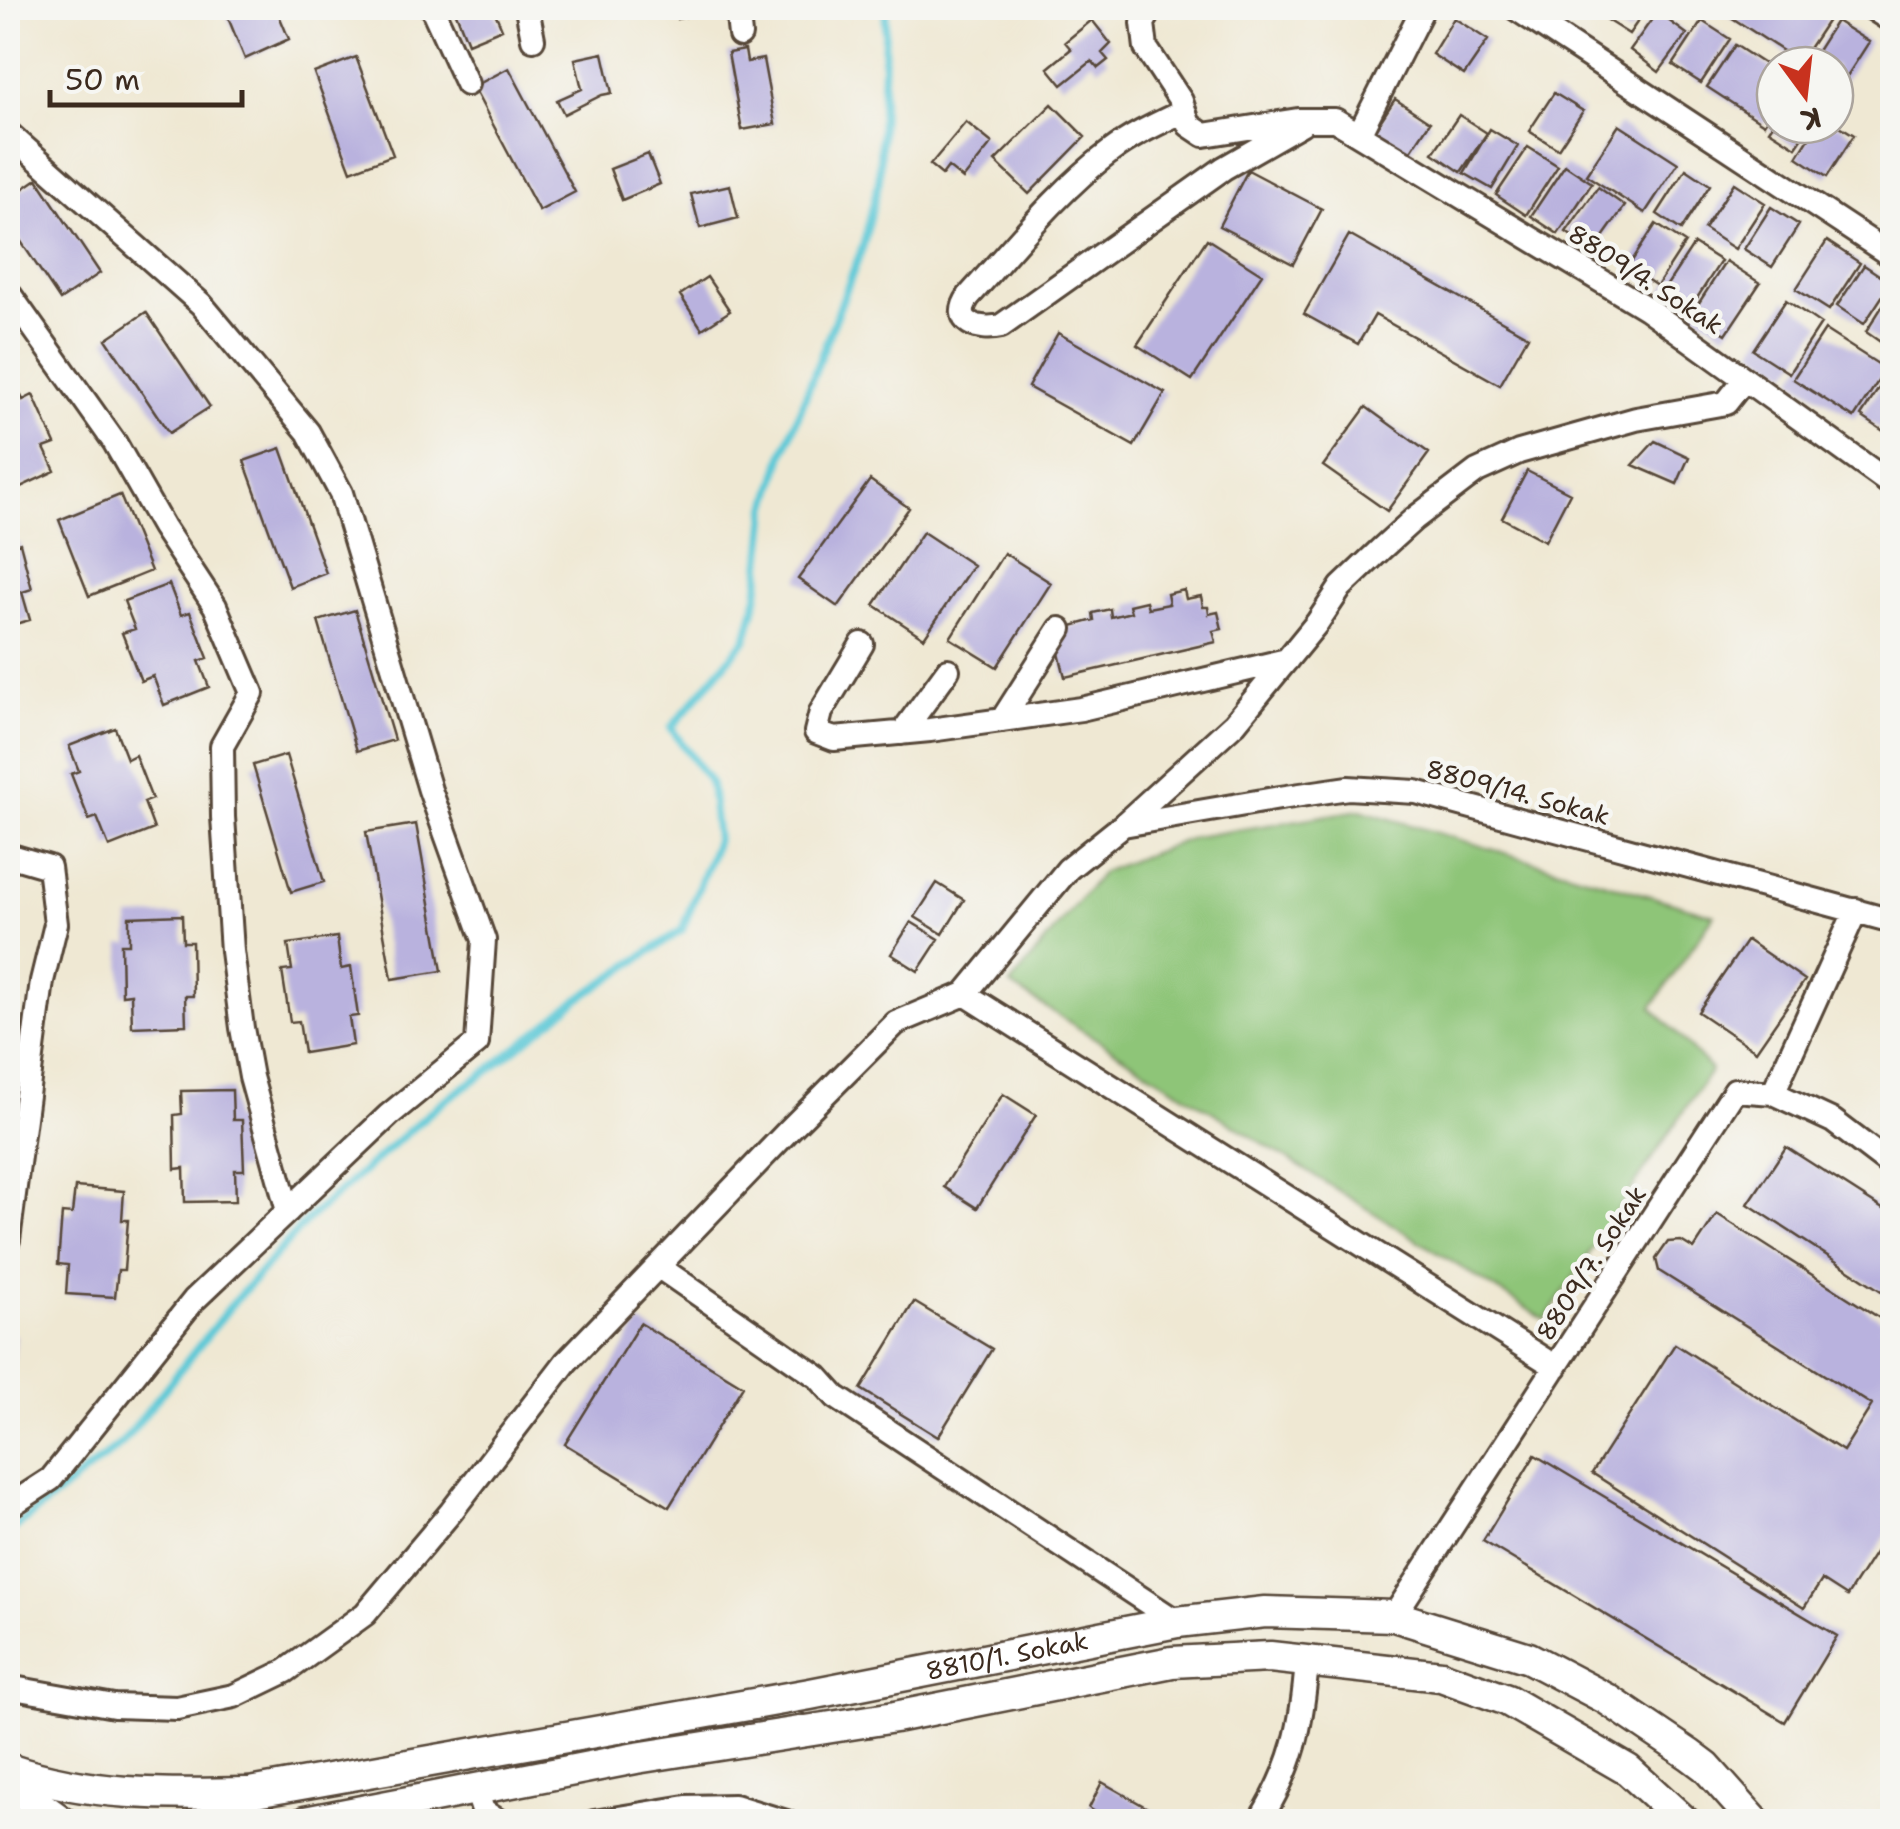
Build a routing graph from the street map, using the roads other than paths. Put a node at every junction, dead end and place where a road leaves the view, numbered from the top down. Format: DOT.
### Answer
graph roads {
  1 [pos="432,8"];
  2 [pos="527,8"];
  3 [pos="737,8"];
  4 [pos="1152,8"];
  5 [pos="1423,8"];
  6 [pos="1515,8"];
  7 [pos="1872,8"];
  8 [pos="1892,20"];
  9 [pos="740,35"];
  10 [pos="533,39"];
  11 [pos="467,84"];
  12 [pos="1184,111"];
  13 [pos="1308,120"];
  14 [pos="8,133"];
  15 [pos="1359,134"];
  16 [pos="1892,256"];
  17 [pos="8,292"];
  18 [pos="1745,379"];
  19 [pos="1892,485"];
  20 [pos="1060,629"];
  21 [pos="862,644"];
  22 [pos="1287,660"];
  23 [pos="948,670"];
  24 [pos="1002,720"];
  25 [pos="902,733"];
  26 [pos="1123,825"];
  27 [pos="8,856"];
  28 [pos="1856,910"];
  29 [pos="1892,921"];
  30 [pos="965,994"];
  31 [pos="1773,1093"];
  32 [pos="1892,1166"];
  33 [pos="288,1211"];
  34 [pos="8,1240"];
  35 [pos="659,1267"];
  36 [pos="1556,1367"];
  37 [pos="8,1507"];
  38 [pos="1394,1616"];
  39 [pos="1177,1622"];
  40 [pos="1307,1661"];
  41 [pos="8,1687"];
  42 [pos="8,1769"];
  43 [pos="8,1783"];
  44 [pos="476,1790"];
  45 [pos="250,1793"];
  46 [pos="62,1822"];
  47 [pos="211,1822"];
  48 [pos="305,1822"];
  49 [pos="500,1822"];
  50 [pos="594,1822"];
  51 [pos="786,1822"];
  52 [pos="1259,1822"];
  53 [pos="1684,1822"];
  54 [pos="1755,1822"];
  1 -- 11 [label="street"];
  2 -- 10 [label="street"];
  3 -- 9 [label="street"];
  4 -- 12 [label="street"];
  5 -- 15 [label="street"];
  6 -- 16 [label="street"];
  7 -- 8 [label="street"];
  12 -- 13 [label="street"];
  12 -- 13 [label="street"];
  13 -- 15 [label="street, 8809/4. Sokak"];
  14 -- 33 [label="street"];
  15 -- 18 [label="street, 8809/4. Sokak"];
  17 -- 33 [label="street"];
  18 -- 19 [label="street, 8809/4. Sokak"];
  18 -- 22 [label="street"];
  20 -- 24 [label="street"];
  21 -- 25 [label="street"];
  22 -- 24 [label="street"];
  22 -- 26 [label="street"];
  23 -- 25 [label="street"];
  24 -- 25 [label="street"];
  26 -- 28 [label="street, 8809/14. Sokak"];
  26 -- 30 [label="street"];
  27 -- 34 [label="street"];
  28 -- 29 [label="street, 8809/14. Sokak"];
  28 -- 31 [label="street"];
  30 -- 35 [label="street"];
  30 -- 36 [label="street"];
  31 -- 32 [label="street"];
  31 -- 36 [label="street, 8809/7. Sokak"];
  33 -- 37 [label="street"];
  35 -- 39 [label="street"];
  35 -- 41 [label="street"];
  36 -- 38 [label="street, 8809/7. Sokak"];
  38 -- 39 [label="street, 8810/1. Sokak"];
  38 -- 54 [label="street, 8810/1. Sokak"];
  39 -- 45 [label="street, 8810/1. Sokak"];
  40 -- 44 [label="street, 8810/1. Sokak"];
  40 -- 52 [label="street"];
  40 -- 53 [label="street, 8810/1. Sokak"];
  42 -- 45 [label="street"];
  43 -- 46 [label="street"];
  44 -- 48 [label="street, 8810/1. Sokak"];
  44 -- 49 [label="street"];
  45 -- 47 [label="street, 8810/1. Sokak"];
  50 -- 51 [label="street"];
}
